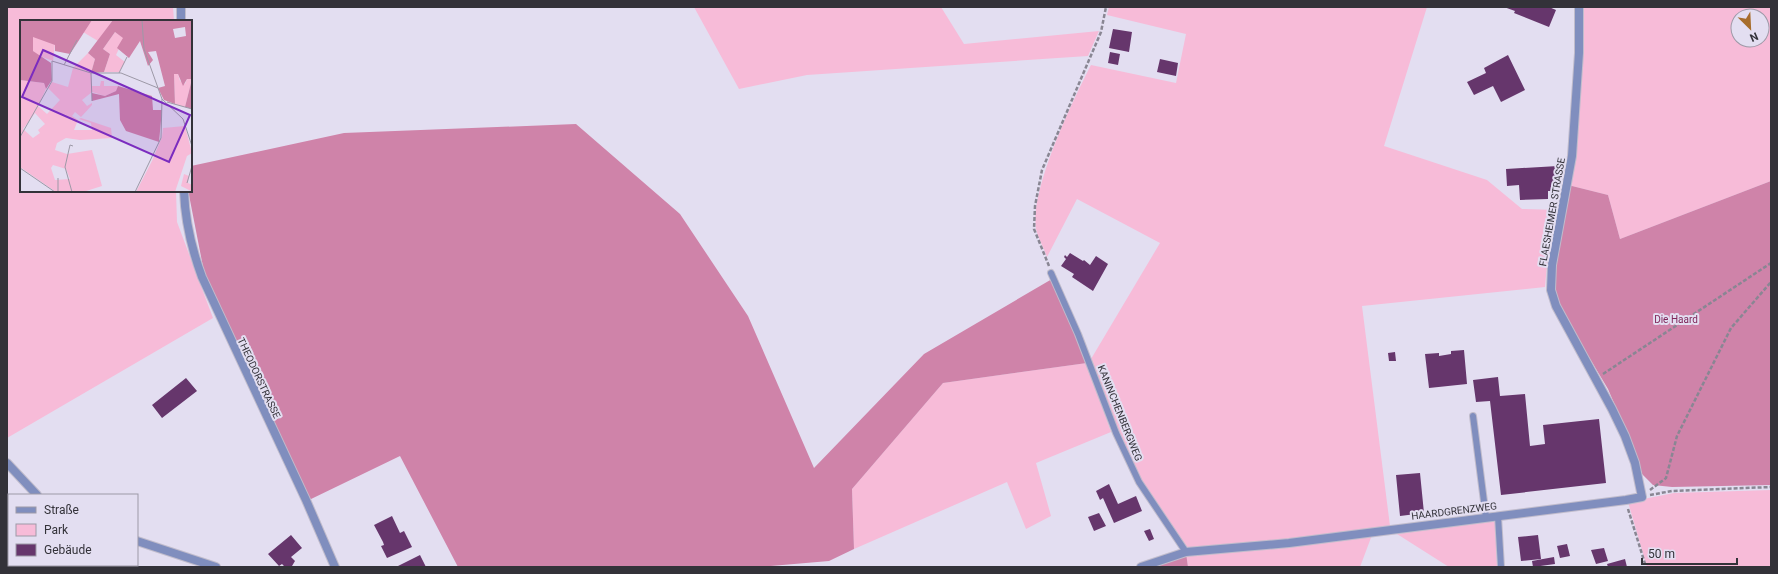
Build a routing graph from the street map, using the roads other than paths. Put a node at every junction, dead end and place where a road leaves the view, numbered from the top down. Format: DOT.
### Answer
graph roads {
  1 [pos="181,7"];
  2 [pos="1579,7"];
  3 [pos="181,20"];
  4 [pos="184,192"];
  5 [pos="1051,273"];
  6 [pos="1473,416"];
  7 [pos="7,463"];
  8 [pos="36,494"];
  9 [pos="1642,497"];
  10 [pos="1498,516"];
  11 [pos="1486,517"];
  12 [pos="138,542"];
  13 [pos="1186,552"];
  14 [pos="216,567"];
  15 [pos="335,567"];
  16 [pos="1141,567"];
  17 [pos="1501,567"];
  1 -- 3 [label="street"];
  2 -- 9 [label="street, FLAESHEIMER STRASSE"];
  4 -- 15 [label="street, THEODORSTRASSE"];
  5 -- 13 [label="lane, KANINCHENBERGWEG"];
  6 -- 11 [label="lane"];
  7 -- 8 [label="street"];
  9 -- 10 [label="street, HAARDGRENZWEG"];
  10 -- 11 [label="street, HAARDGRENZWEG"];
  10 -- 17 [label="lane"];
  11 -- 13 [label="street, HAARDGRENZWEG"];
  12 -- 14 [label="street"];
  13 -- 16 [label="street, HAARDGRENZWEG"];
}
